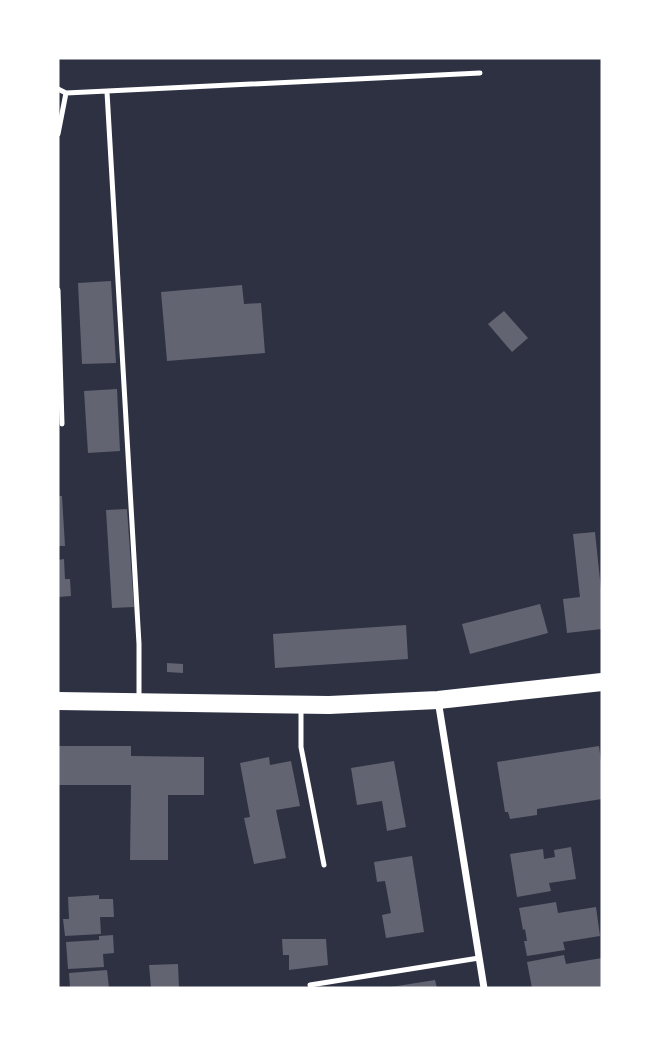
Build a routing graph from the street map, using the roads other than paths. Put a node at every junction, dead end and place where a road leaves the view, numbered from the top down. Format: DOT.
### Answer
graph roads {
  1 [pos="480,74"];
  2 [pos="58,89"];
  3 [pos="107,92"];
  4 [pos="66,93"];
  5 [pos="58,134"];
  6 [pos="58,290"];
  7 [pos="62,424"];
  8 [pos="602,682"];
  9 [pos="438,700"];
  10 [pos="58,701"];
  11 [pos="139,703"];
  12 [pos="301,705"];
  13 [pos="324,865"];
  14 [pos="479,958"];
  15 [pos="310,985"];
  16 [pos="484,988"];
  1 -- 3 [label="lane"];
  2 -- 4 [label="lane"];
  3 -- 4 [label="lane"];
  3 -- 11 [label="lane"];
  4 -- 5 [label="lane"];
  6 -- 7 [label="lane"];
  8 -- 9 [label="main road"];
  9 -- 12 [label="main road"];
  9 -- 14 [label="street"];
  10 -- 11 [label="main road"];
  11 -- 12 [label="main road"];
  12 -- 13 [label="lane"];
  14 -- 15 [label="lane"];
  14 -- 16 [label="street"];
}
